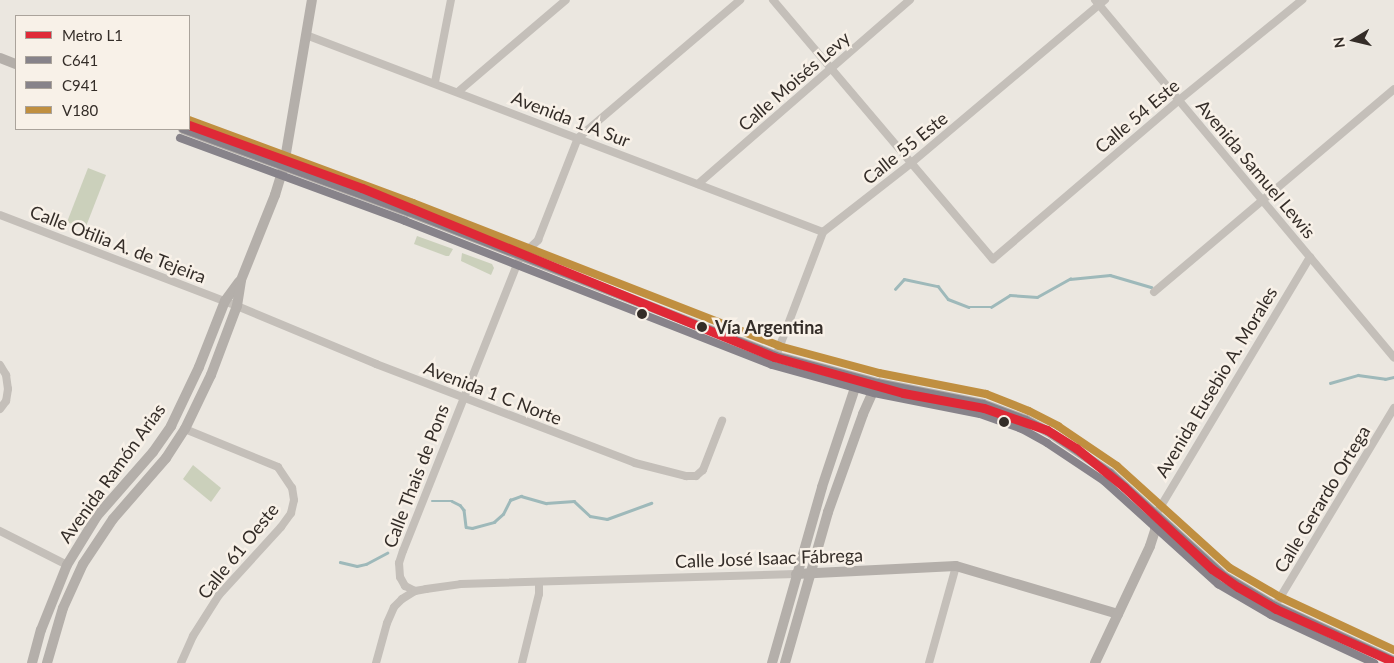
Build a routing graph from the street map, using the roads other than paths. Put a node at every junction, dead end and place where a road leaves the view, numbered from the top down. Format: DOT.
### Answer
graph roads {
  1 [pos="312,0"];
  2 [pos="451,0"];
  3 [pos="566,0"];
  4 [pos="740,0"];
  5 [pos="773,0"];
  6 [pos="910,0"];
  7 [pos="1302,0"];
  8 [pos="1100,2"];
  9 [pos="306,34"];
  10 [pos="0,58"];
  11 [pos="15,64"];
  12 [pos="831,68"];
  13 [pos="435,82"];
  14 [pos="1394,89"];
  15 [pos="459,91"];
  16 [pos="1179,100"];
  17 [pos="186,130"];
  18 [pos="578,138"];
  19 [pos="910,164"];
  20 [pos="284,165"];
  21 [pos="698,184"];
  22 [pos="1261,200"];
  23 [pos="0,215"];
  24 [pos="823,232"];
  25 [pos="520,256"];
  26 [pos="1310,257"];
  27 [pos="241,280"];
  28 [pos="1154,292"];
  29 [pos="225,301"];
  30 [pos="237,306"];
  31 [pos="776,356"];
  32 [pos="1394,357"];
  33 [pos="0,365"];
  34 [pos="858,379"];
  35 [pos="877,384"];
  36 [pos="462,397"];
  37 [pos="850,406"];
  38 [pos="1394,408"];
  39 [pos="0,409"];
  40 [pos="863,414"];
  41 [pos="722,421"];
  42 [pos="185,429"];
  43 [pos="1155,516"];
  44 [pos="0,531"];
  45 [pos="802,554"];
  46 [pos="813,556"];
  47 [pos="67,565"];
  48 [pos="956,566"];
  49 [pos="796,574"];
  50 [pos="808,574"];
  51 [pos="539,582"];
  52 [pos="73,586"];
  53 [pos="415,591"];
  54 [pos="1275,606"];
  55 [pos="1118,614"];
  56 [pos="780,630"];
  57 [pos="792,633"];
  58 [pos="1394,661"];
  59 [pos="32,663"];
  60 [pos="47,663"];
  61 [pos="181,663"];
  62 [pos="376,663"];
  63 [pos="522,663"];
  64 [pos="772,663"];
  65 [pos="784,663"];
  66 [pos="929,663"];
  67 [pos="1095,663"];
  1 -- 9 [label="main road, Avenida Ramón Arias"];
  2 -- 13 [label="street"];
  3 -- 15 [label="street"];
  4 -- 18 [label="street"];
  5 -- 12 [label="street"];
  6 -- 12 [label="street, Calle Moisés Levy"];
  7 -- 16 [label="street, Calle 54 Este"];
  8 -- 16 [label="street, Avenida Samuel Lewis"];
  8 -- 19 [label="street, Calle 55 Este"];
  9 -- 13 [label="street, Avenida 1 A Sur"];
  9 -- 20 [label="main road, Avenida Ramón Arias"];
  10 -- 11 [label="main road"];
  12 -- 19 [label="street"];
  12 -- 21 [label="street, Calle Moisés Levy"];
  13 -- 15 [label="street, Avenida 1 A Sur"];
  14 -- 22 [label="street"];
  15 -- 18 [label="street, Avenida 1 A Sur"];
  16 -- 19 [label="street, Calle 54 Este"];
  16 -- 22 [label="street, Avenida Samuel Lewis"];
  17 -- 20 [label="main road"];
  18 -- 21 [label="street, Avenida 1 A Sur"];
  18 -- 25 [label="street"];
  19 -- 24 [label="street, Calle 55 Este"];
  20 -- 25 [label="main road"];
  20 -- 27 [label="main road, Avenida Ramón Arias"];
  21 -- 24 [label="street, Avenida 1 A Sur"];
  22 -- 26 [label="street, Avenida Samuel Lewis"];
  22 -- 28 [label="street"];
  23 -- 29 [label="street, Calle Otilia A. de Tejeira"];
  24 -- 31 [label="street"];
  25 -- 31 [label="main road"];
  25 -- 36 [label="street, Calle Thais de Pons"];
  26 -- 32 [label="street, Avenida Samuel Lewis"];
  26 -- 43 [label="street, Avenida Eusebio A. Morales"];
  27 -- 29 [label="main road, Avenida Ramón Arias"];
  27 -- 30 [label="main road, Avenida Ramón Arias"];
  29 -- 30 [label="street, Avenida 1 C Norte"];
  29 -- 47 [label="main road, Avenida Ramón Arias"];
  30 -- 36 [label="street, Avenida 1 C Norte"];
  30 -- 42 [label="main road, Avenida Ramón Arias"];
  31 -- 34 [label="main road"];
  33 -- 39 [label="street"];
  34 -- 35 [label="main road"];
  34 -- 37 [label="main road"];
  35 -- 40 [label="main road"];
  35 -- 43 [label="main road"];
  36 -- 41 [label="street, Avenida 1 C Norte"];
  36 -- 53 [label="street, Calle Thais de Pons"];
  37 -- 40 [label="main road"];
  37 -- 45 [label="main road"];
  38 -- 54 [label="street, Calle Gerardo Ortega"];
  40 -- 46 [label="main road"];
  42 -- 52 [label="main road, Avenida Ramón Arias"];
  42 -- 61 [label="street, Calle 61 Oeste"];
  43 -- 54 [label="main road"];
  43 -- 55 [label="main road, Avenida Eusebio A. Morales"];
  44 -- 47 [label="street"];
  45 -- 46 [label="main road"];
  45 -- 49 [label="main road"];
  46 -- 50 [label="main road"];
  47 -- 52 [label="main road"];
  47 -- 59 [label="main road, Avenida Ramón Arias"];
  48 -- 50 [label="main road, Calle José Isaac Fábrega"];
  48 -- 55 [label="main road, Calle José Isaac Fábrega"];
  48 -- 66 [label="street"];
  49 -- 50 [label="main road, Calle José Isaac Fábrega"];
  49 -- 51 [label="street, Calle José Isaac Fábrega"];
  49 -- 56 [label="main road"];
  50 -- 57 [label="main road"];
  51 -- 53 [label="street, Calle José Isaac Fábrega"];
  51 -- 63 [label="street"];
  52 -- 60 [label="main road, Avenida Ramón Arias"];
  53 -- 62 [label="street"];
  54 -- 58 [label="main road"];
  55 -- 67 [label="main road, Avenida Eusebio A. Morales"];
  56 -- 57 [label="main road"];
  56 -- 64 [label="main road"];
  57 -- 65 [label="main road"];
}
